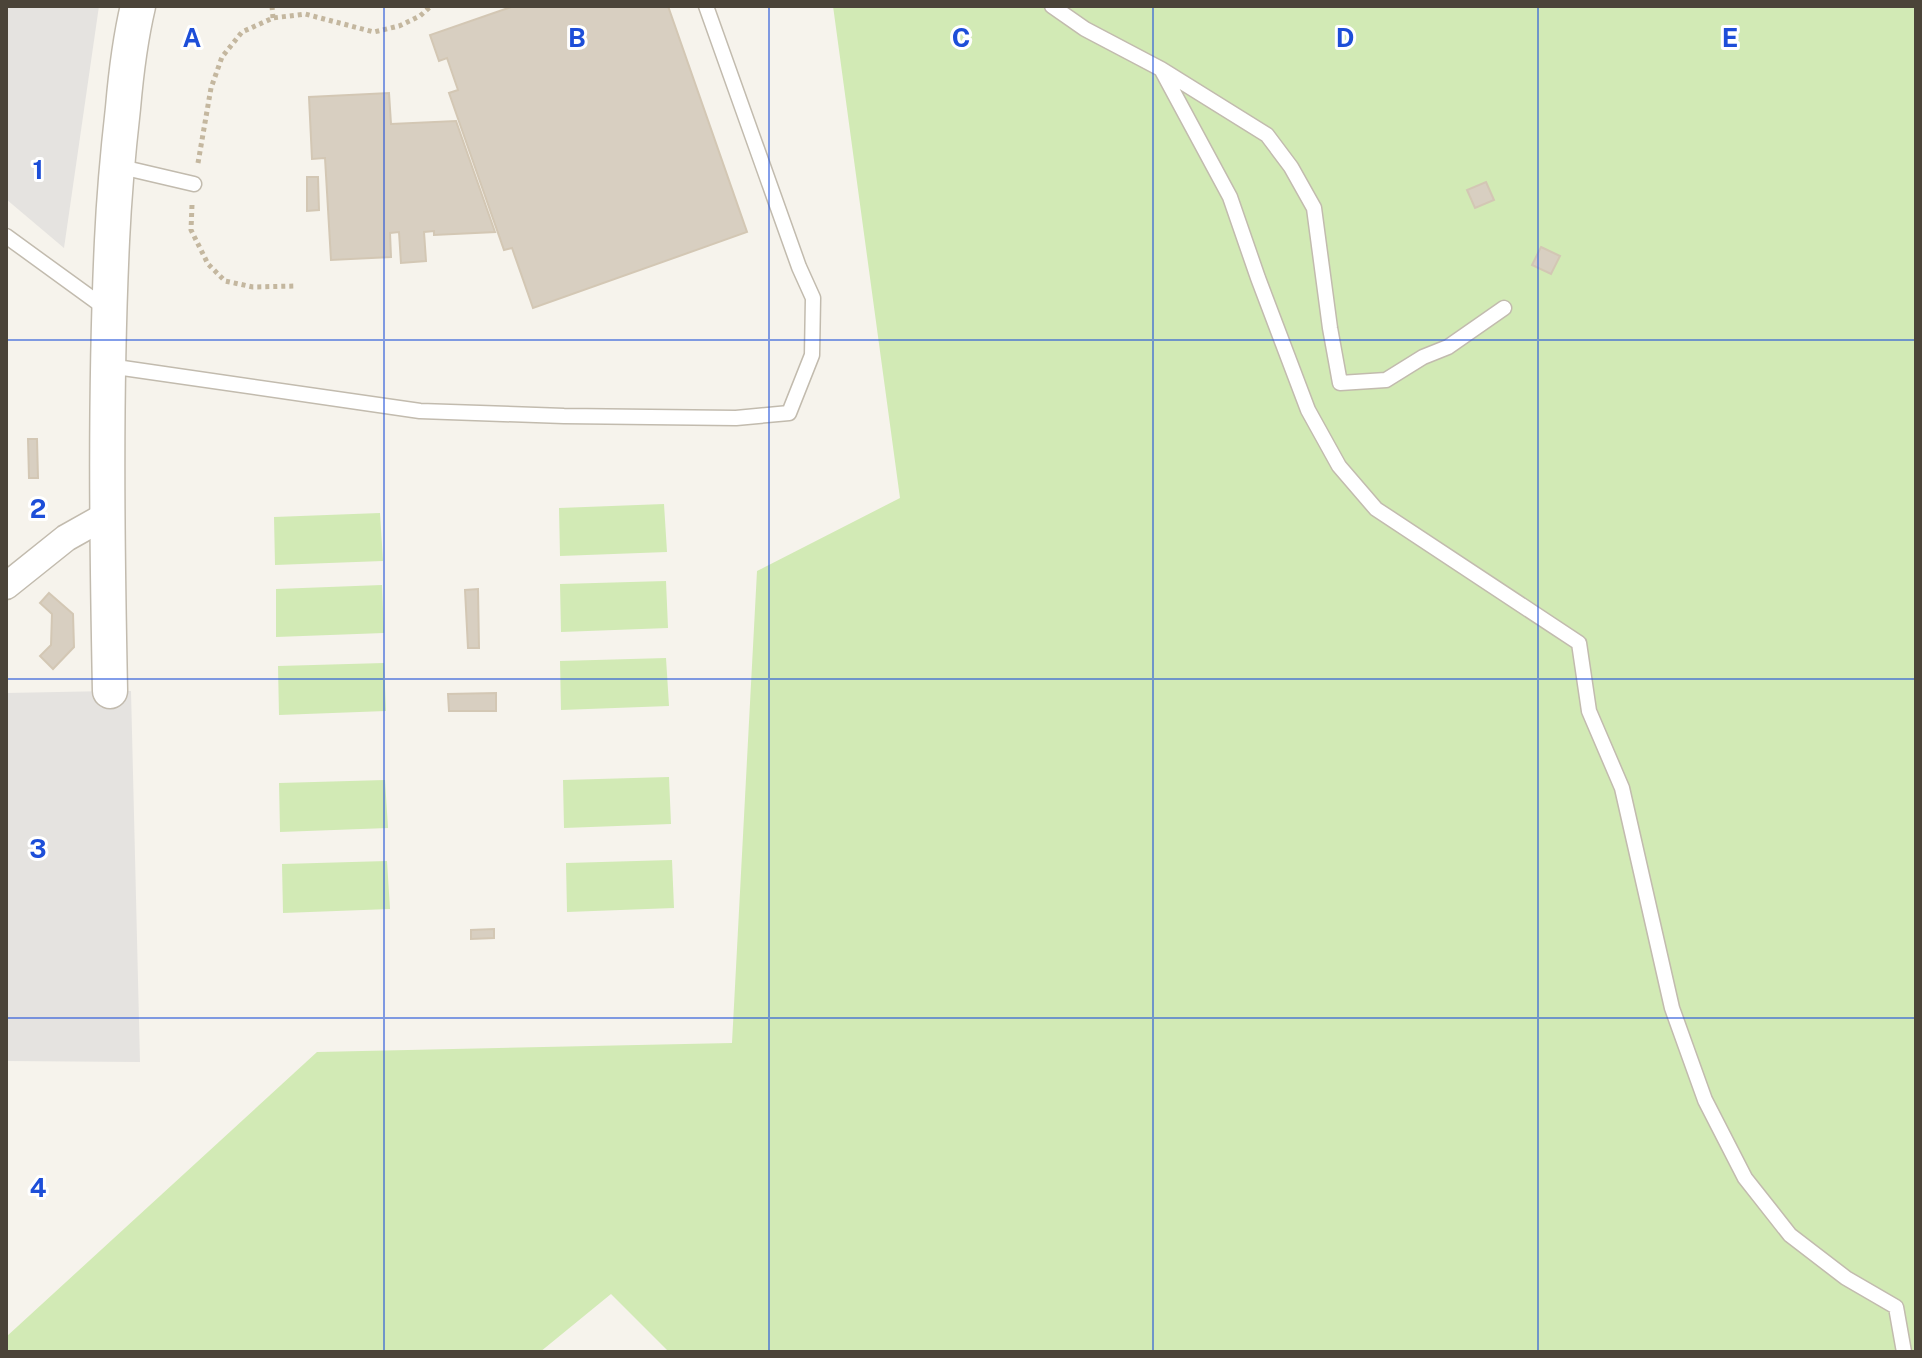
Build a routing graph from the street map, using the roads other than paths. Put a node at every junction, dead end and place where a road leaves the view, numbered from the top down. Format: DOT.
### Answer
graph roads {
  1 [pos="138,6"];
  2 [pos="706,6"];
  3 [pos="1052,6"];
  4 [pos="1161,69"];
  5 [pos="117,166"];
  6 [pos="194,184"];
  7 [pos="6,236"];
  8 [pos="1504,308"];
  9 [pos="109,311"];
  10 [pos="109,366"];
  11 [pos="107,515"];
  12 [pos="6,586"];
  13 [pos="110,691"];
  14 [pos="1904,1352"];
  1 -- 5 [label="street"];
  2 -- 10 [label="lane"];
  3 -- 4 [label="lane"];
  4 -- 8 [label="lane"];
  4 -- 14 [label="lane"];
  5 -- 6 [label="lane"];
  5 -- 9 [label="street"];
  7 -- 9 [label="lane"];
  9 -- 10 [label="street"];
  10 -- 11 [label="street"];
  11 -- 12 [label="street"];
  11 -- 13 [label="street"];
}
